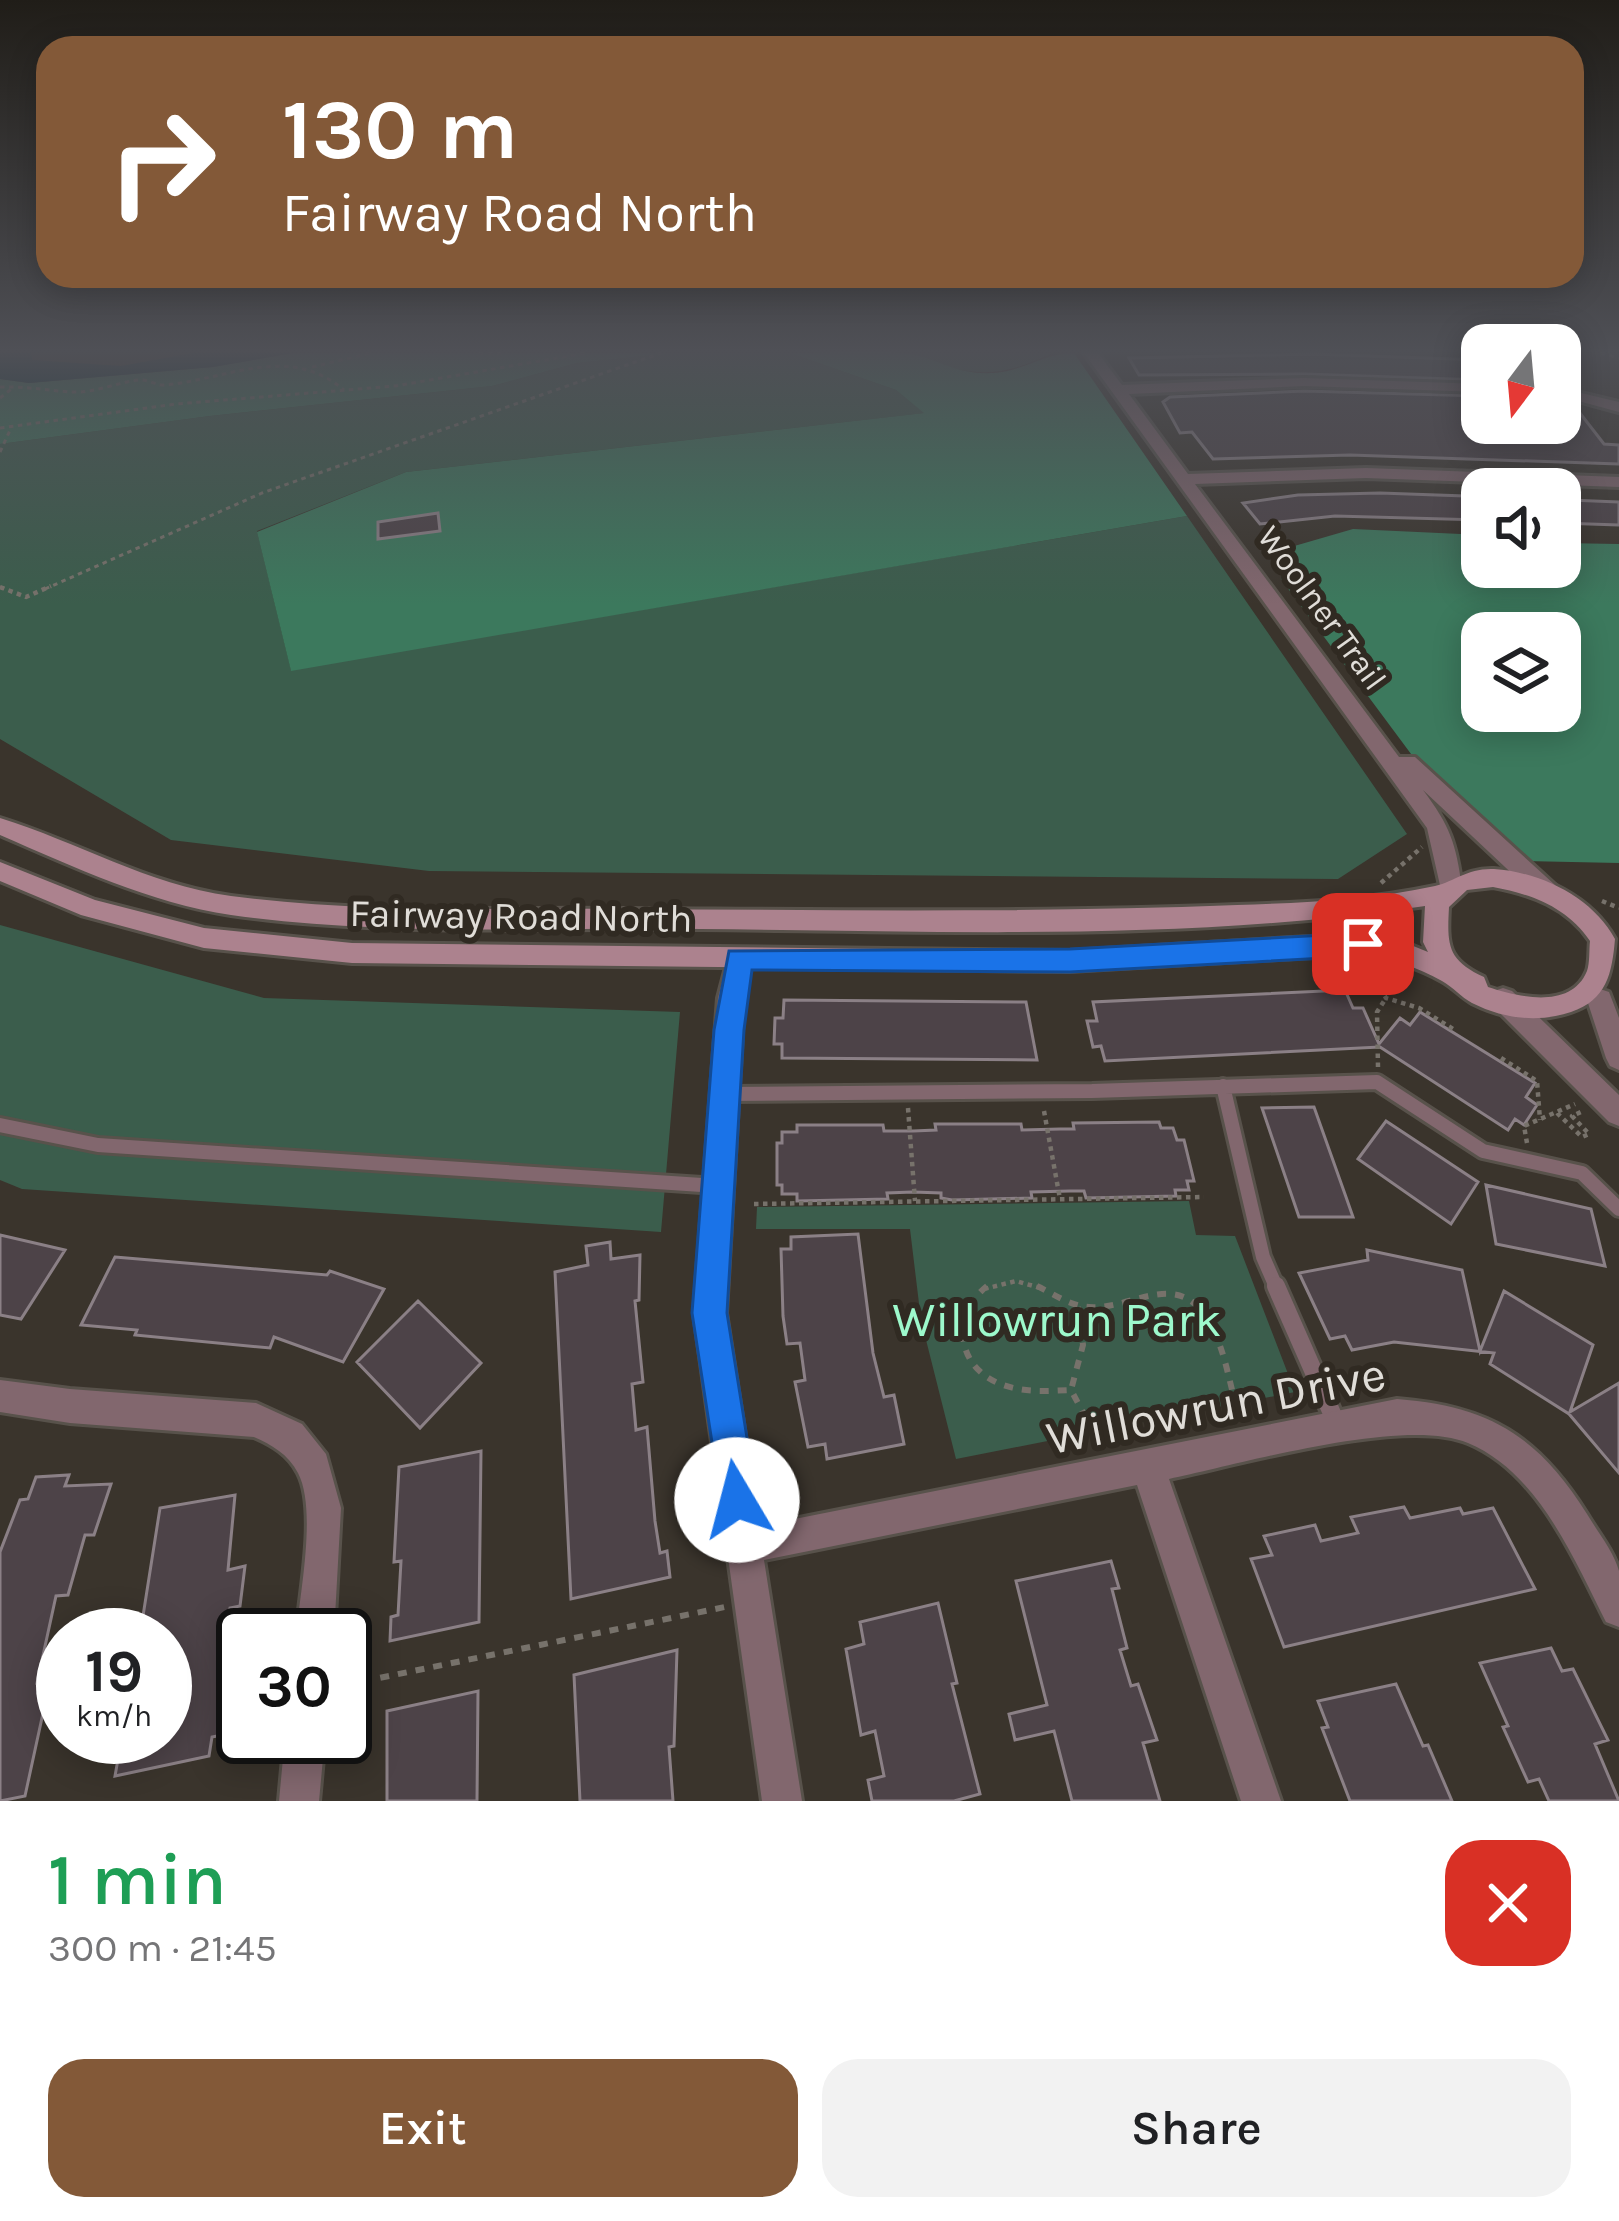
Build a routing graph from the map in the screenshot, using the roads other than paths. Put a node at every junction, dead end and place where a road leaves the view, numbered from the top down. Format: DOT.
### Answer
graph roads {
  1 [pos="1154,437"];
  2 [pos="1186,479"];
  3 [pos="1619,482"];
  4 [pos="1369,730"];
  5 [pos="0,826"];
  6 [pos="0,871"];
  7 [pos="1446,891"];
  8 [pos="1547,892"];
  9 [pos="1573,907"];
  10 [pos="1619,925"];
  11 [pos="739,959"];
  12 [pos="1475,984"];
  13 [pos="1610,991"];
  14 [pos="1503,999"];
  15 [pos="1619,1058"];
  16 [pos="1223,1086"];
  17 [pos="724,1094"];
  18 [pos="1619,1113"];
  19 [pos="0,1125"];
  20 [pos="718,1186"];
  21 [pos="1619,1209"];
  22 [pos="1,1398"];
  23 [pos="1339,1428"];
  24 [pos="1131,1470"];
  25 [pos="743,1547"];
  26 [pos="316,1608"];
  27 [pos="1619,1609"];
  28 [pos="302,1764"];
  29 [pos="299,1801"];
  30 [pos="782,1801"];
  31 [pos="1261,1801"];
  1 -- 2 [label="street, Woolner Trail"];
  2 -- 3 [label="street"];
  2 -- 4 [label="street, Woolner Trail"];
  4 -- 7 [label="street, Woolner Trail"];
  4 -- 8 [label="street, Woolner Trail"];
  5 -- 7 [label="main road, Fairway Road North"];
  6 -- 11 [label="main road, Fairway Road North"];
  7 -- 8 [label="main road"];
  7 -- 12 [label="main road"];
  8 -- 9 [label="main road"];
  9 -- 10 [label="main road"];
  9 -- 13 [label="main road"];
  11 -- 12 [label="main road, Fairway Road North"];
  11 -- 17 [label="street"];
  12 -- 14 [label="main road"];
  13 -- 14 [label="main road"];
  13 -- 15 [label="street"];
  14 -- 18 [label="street"];
  16 -- 17 [label="lane"];
  16 -- 21 [label="lane"];
  16 -- 23 [label="lane"];
  17 -- 20 [label="street"];
  19 -- 20 [label="lane"];
  20 -- 25 [label="street"];
  22 -- 26 [label="street"];
  23 -- 24 [label="street, Willowrun Drive"];
  23 -- 27 [label="street, Willowrun Drive"];
  24 -- 25 [label="street, Willowrun Drive"];
  24 -- 31 [label="street"];
  25 -- 30 [label="street"];
  28 -- 29 [label="street"];
}
